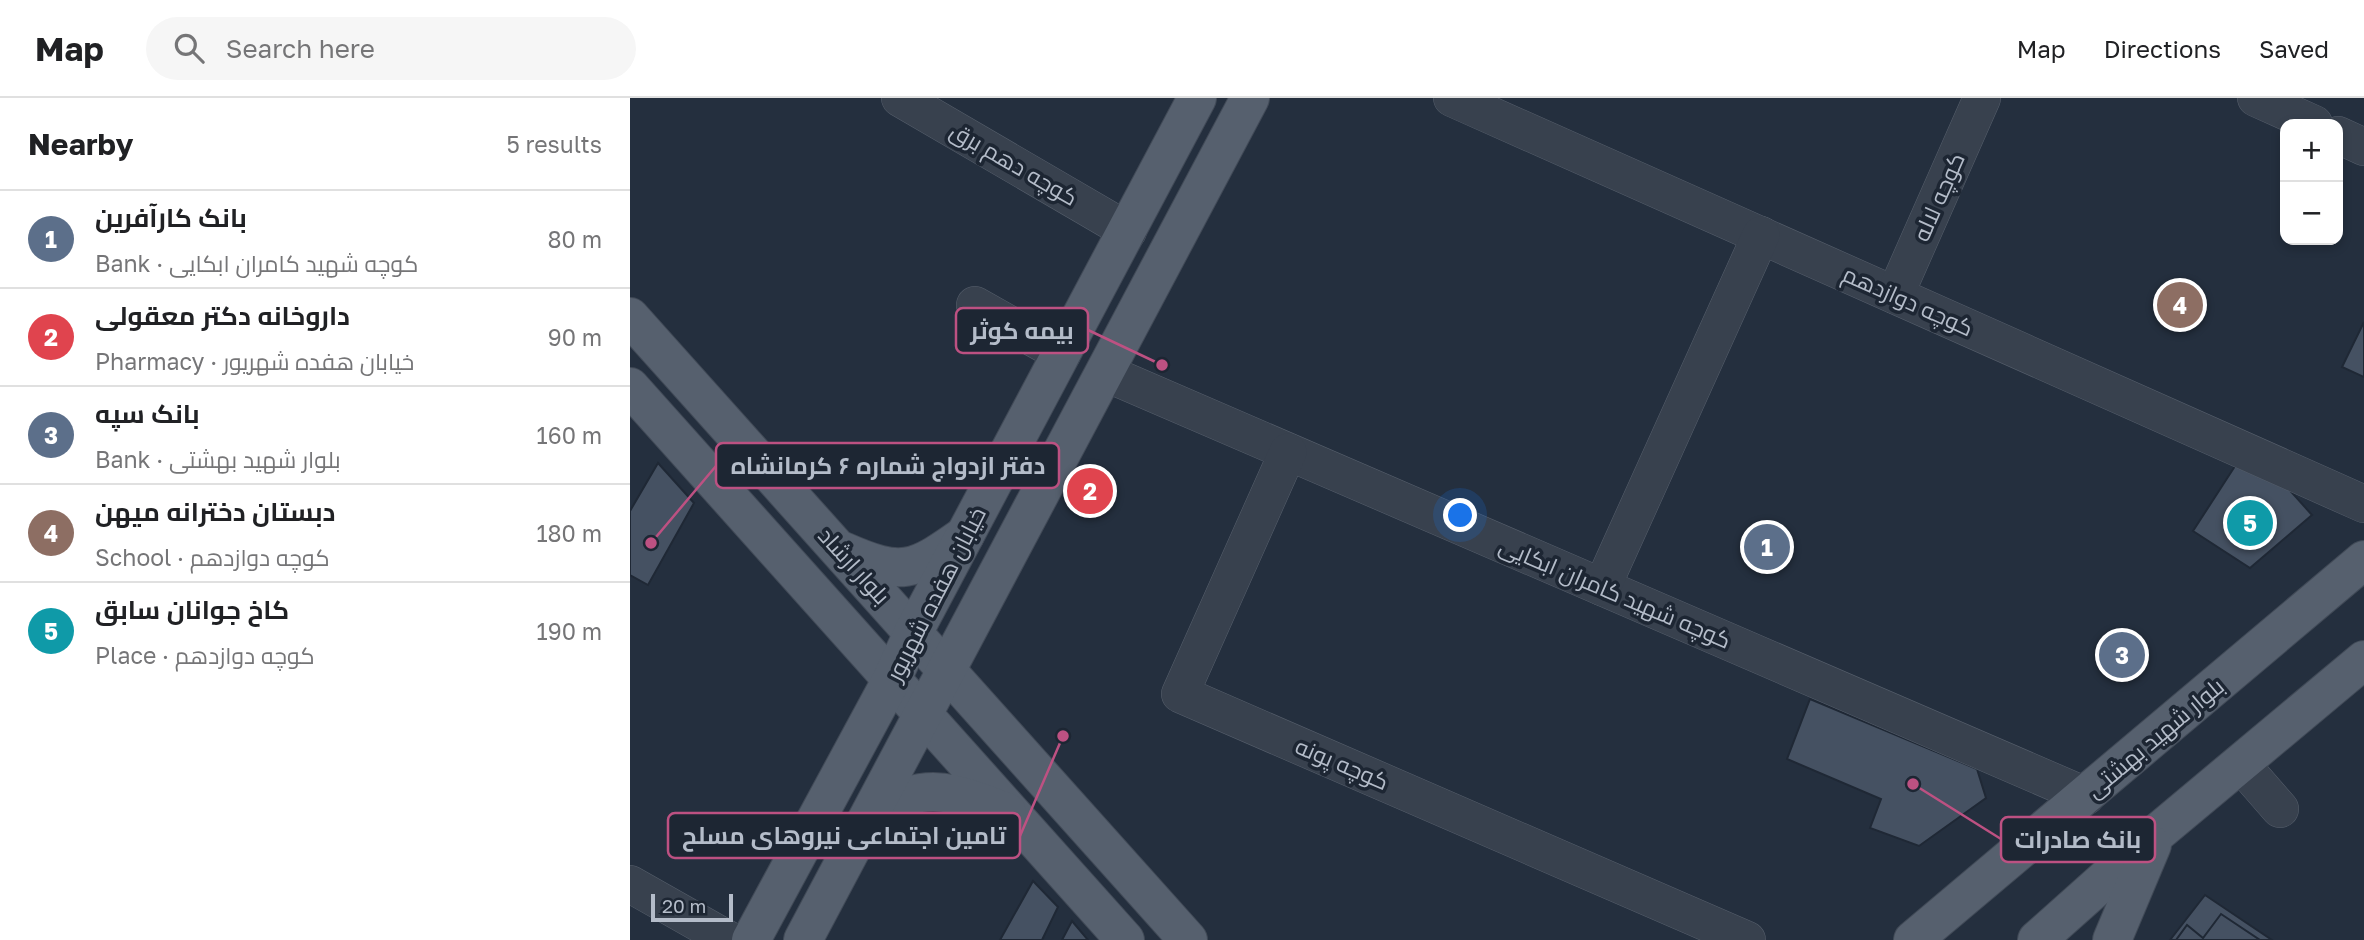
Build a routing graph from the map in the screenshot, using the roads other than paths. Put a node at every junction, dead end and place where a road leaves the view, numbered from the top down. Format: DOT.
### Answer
graph roads {
  1 [pos="900,98"];
  2 [pos="1198,98"];
  3 [pos="1250,98"];
  4 [pos="1452,98"];
  5 [pos="1982,98"];
  6 [pos="2256,98"];
  7 [pos="2303,119"];
  8 [pos="2343,137"];
  9 [pos="2364,147"];
  10 [pos="1128,231"];
  11 [pos="1761,235"];
  12 [pos="1895,295"];
  13 [pos="975,305"];
  14 [pos="630,317"];
  15 [pos="1062,354"];
  16 [pos="1106,373"];
  17 [pos="630,387"];
  18 [pos="1288,452"];
  19 [pos="2364,504"];
  20 [pos="965,536"];
  21 [pos="838,549"];
  22 [pos="2364,560"];
  23 [pos="1602,587"];
  24 [pos="913,633"];
  25 [pos="2364,660"];
  26 [pos="947,671"];
  27 [pos="892,679"];
  28 [pos="924,715"];
  29 [pos="2240,763"];
  30 [pos="2086,796"];
  31 [pos="2280,809"];
  32 [pos="874,811"];
  33 [pos="1009,813"];
  34 [pos="2157,833"];
  35 [pos="630,884"];
  36 [pos="1698,931"];
  37 [pos="1176,936"];
  38 [pos="729,940"];
  39 [pos="751,940"];
  40 [pos="803,940"];
  41 [pos="1125,940"];
  42 [pos="1747,940"];
  43 [pos="1913,940"];
  44 [pos="2037,940"];
  45 [pos="2112,940"];
  1 -- 10 [label="street, کوچه دهم برق"];
  2 -- 10 [label="main road, خیابان هفده شهریور"];
  3 -- 16 [label="main road, خیابان هفده شهریور"];
  4 -- 11 [label="street, کوچه دوازدهم"];
  5 -- 12 [label="street, کوچه لاله"];
  6 -- 7 [label="street"];
  8 -- 9 [label="street"];
  10 -- 15 [label="main road, خیابان هفده شهریور"];
  11 -- 12 [label="street, کوچه دوازدهم"];
  11 -- 23 [label="street"];
  12 -- 19 [label="street, کوچه دوازدهم"];
  13 -- 15 [label="street"];
  14 -- 21 [label="main road, بلوار ارشاد"];
  15 -- 20 [label="main road, خیابان هفده شهریور"];
  16 -- 18 [label="street, کوچه شهید کامران ابکایی"];
  16 -- 26 [label="main road, خیابان هفده شهریور"];
  17 -- 27 [label="main road, بلوار ارشاد"];
  18 -- 23 [label="street, کوچه شهید کامران ابکایی"];
  18 -- 36 [label="street, کوچه پونه"];
  20 -- 21 [label="main road"];
  20 -- 24 [label="main road, خیابان هفده شهریور"];
  21 -- 24 [label="main road, بلوار ارشاد"];
  22 -- 30 [label="main road, بلوار شهید بهشتی"];
  23 -- 30 [label="street, کوچه شهید کامران ابکایی"];
  24 -- 26 [label="main road, بلوار ارشاد"];
  24 -- 27 [label="main road, خیابان هفده شهریور"];
  25 -- 29 [label="main road"];
  26 -- 28 [label="main road, خیابان هفده شهریور"];
  26 -- 37 [label="main road, بلوار ارشاد"];
  27 -- 28 [label="main road, بلوار ارشاد"];
  27 -- 39 [label="main road, خیابان هفده شهریور"];
  28 -- 32 [label="main road, خیابان هفده شهریور"];
  28 -- 33 [label="main road, بلوار ارشاد"];
  29 -- 31 [label="street"];
  29 -- 34 [label="main road"];
  30 -- 43 [label="main road, بلوار شهید بهشتی"];
  32 -- 33 [label="main road"];
  32 -- 40 [label="main road, خیابان هفده شهریور"];
  33 -- 41 [label="main road, بلوار ارشاد"];
  34 -- 44 [label="main road"];
  34 -- 45 [label="main road"];
  35 -- 38 [label="street"];
  36 -- 42 [label="street, کوچه پونه"];
}
